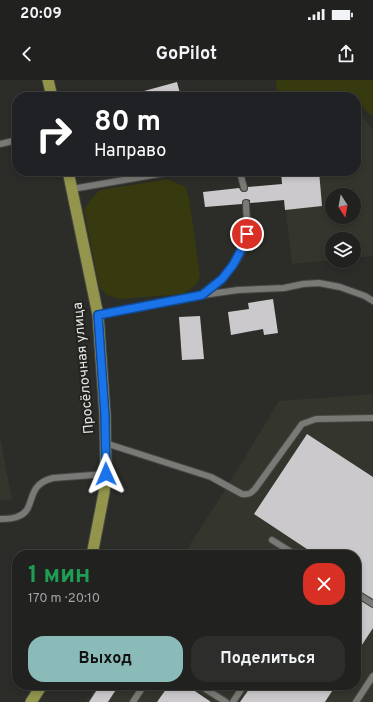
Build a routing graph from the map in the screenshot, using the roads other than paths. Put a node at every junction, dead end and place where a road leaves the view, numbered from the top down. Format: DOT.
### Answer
graph roads {
  1 [pos="48,80"];
  2 [pos="51,92"];
  3 [pos="12,141"];
  4 [pos="0,144"];
  5 [pos="69,176"];
  6 [pos="147,176"];
  7 [pos="241,176"];
  8 [pos="244,188"];
  9 [pos="72,189"];
  10 [pos="246,203"];
  11 [pos="202,295"];
  12 [pos="373,301"];
  13 [pos="98,315"];
  14 [pos="373,418"];
  15 [pos="105,443"];
  16 [pos="106,474"];
  17 [pos="0,519"];
  18 [pos="272,540"];
  19 [pos="93,550"];
  20 [pos="288,550"];
  21 [pos="361,596"];
  22 [pos="373,604"];
  23 [pos="373,676"];
  24 [pos="39,690"];
  25 [pos="141,690"];
  26 [pos="208,690"];
  27 [pos="241,690"];
  28 [pos="31,702"];
  29 [pos="133,702"];
  30 [pos="226,702"];
  31 [pos="233,702"];
  32 [pos="356,702"];
  1 -- 2 [label="main road"];
  3 -- 4 [label="lane"];
  5 -- 9 [label="main road, Просёлочная улица"];
  6 -- 9 [label="lane"];
  7 -- 8 [label="lane"];
  9 -- 13 [label="main road, Просёлочная улица"];
  10 -- 11 [label="lane"];
  11 -- 12 [label="lane"];
  11 -- 13 [label="lane"];
  13 -- 15 [label="main road, Просёлочная улица"];
  14 -- 15 [label="lane"];
  15 -- 16 [label="main road, Просёлочная улица"];
  16 -- 17 [label="lane"];
  16 -- 19 [label="main road, Просёлочная улица"];
  18 -- 20 [label="lane"];
  21 -- 22 [label="lane"];
  23 -- 32 [label="lane"];
  24 -- 28 [label="main road"];
  25 -- 29 [label="lane"];
  26 -- 30 [label="lane"];
  27 -- 31 [label="lane"];
}
